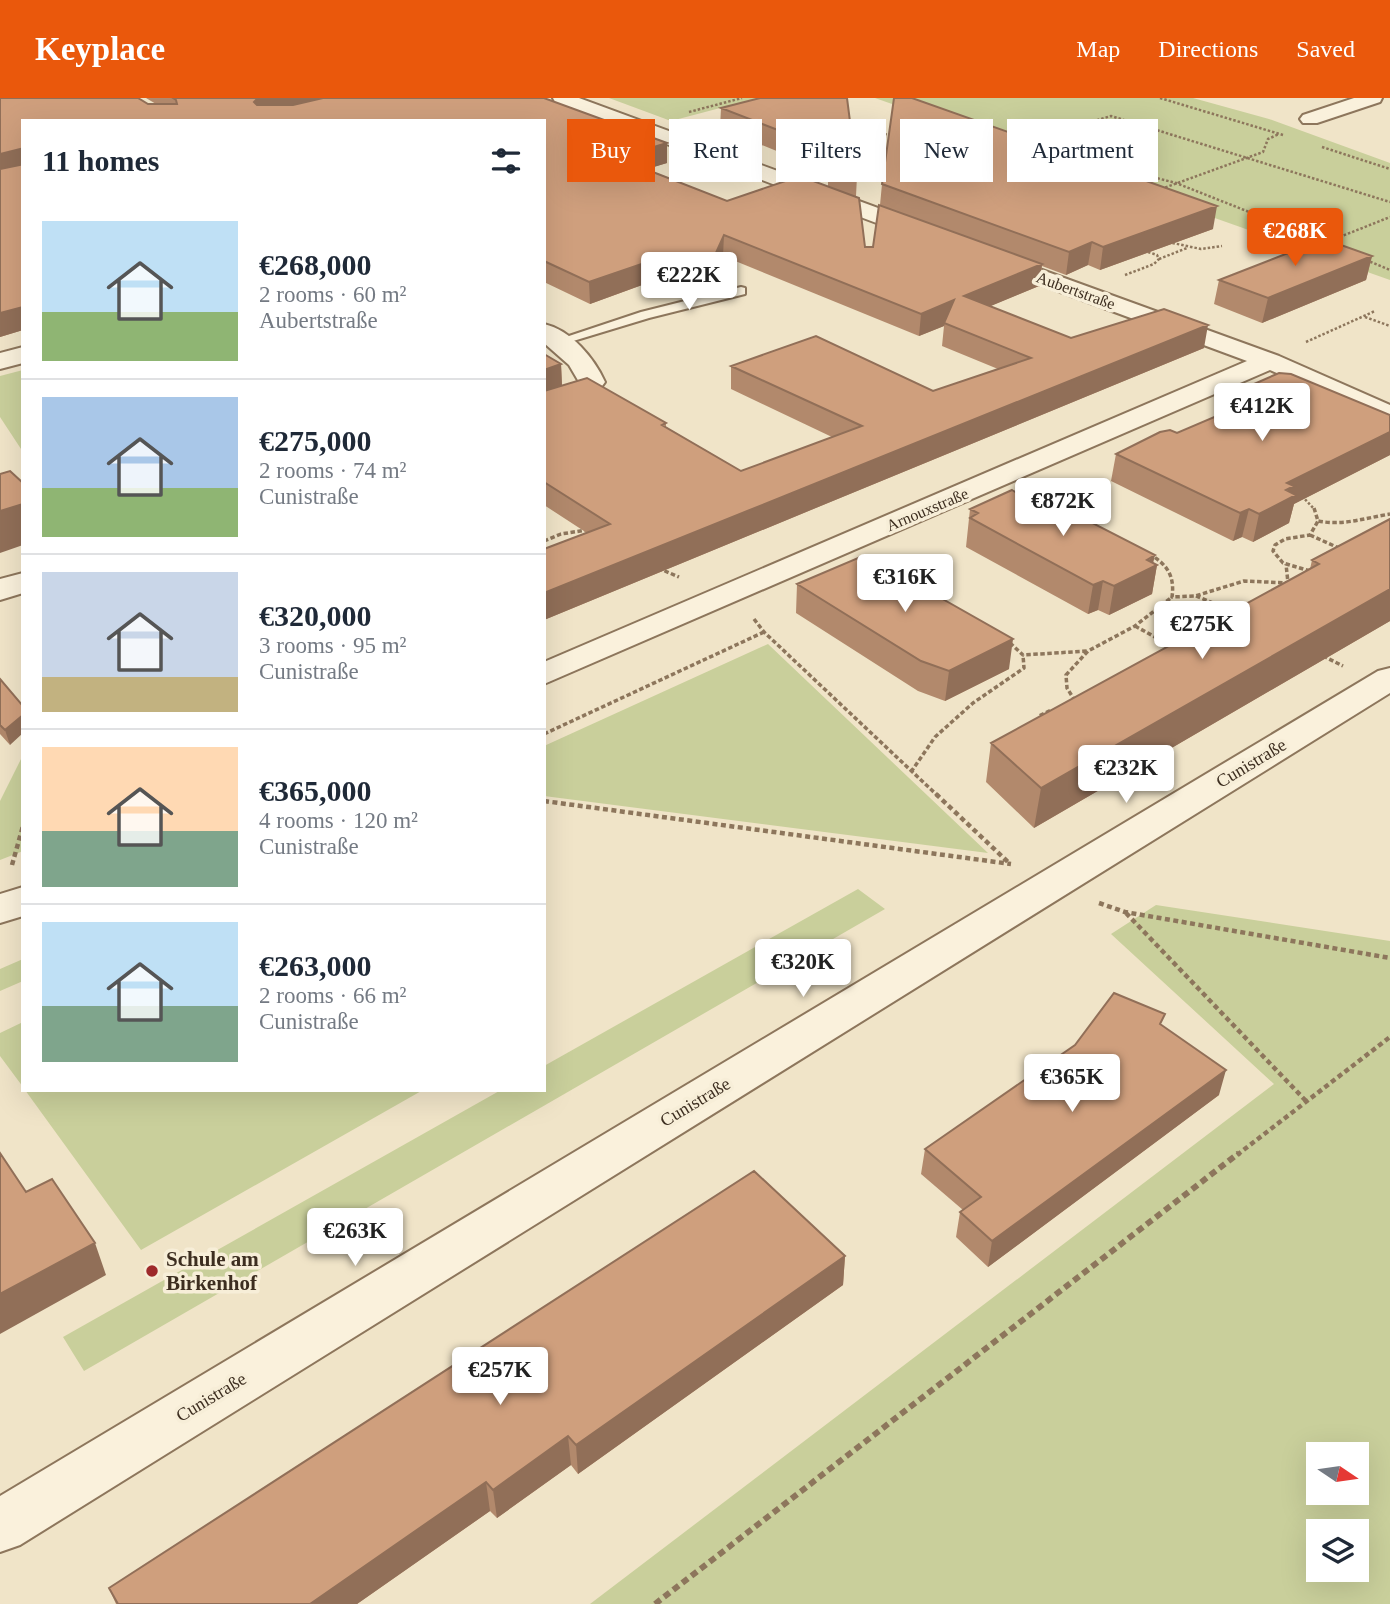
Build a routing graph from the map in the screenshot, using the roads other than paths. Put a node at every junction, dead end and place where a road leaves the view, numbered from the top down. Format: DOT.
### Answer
graph roads {
  1 [pos="562,98"];
  2 [pos="1373,98"];
  3 [pos="1310,119"];
  4 [pos="950,243"];
  5 [pos="976,253"];
  6 [pos="741,291"];
  7 [pos="552,336"];
  8 [pos="21,356"];
  9 [pos="0,361"];
  10 [pos="1270,361"];
  11 [pos="546,404"];
  12 [pos="1390,415"];
  13 [pos="21,583"];
  14 [pos="0,590"];
  15 [pos="546,673"];
  16 [pos="1385,682"];
  17 [pos="21,901"];
  18 [pos="0,910"];
  19 [pos="0,1526"];
  1 -- 4 [label="street"];
  2 -- 3 [label="street"];
  5 -- 10 [label="street, Aubertstraße"];
  6 -- 7 [label="lane"];
  7 -- 11 [label="street"];
  8 -- 9 [label="street"];
  10 -- 12 [label="street, Aubertstraße"];
  10 -- 15 [label="street, Arnouxstraße"];
  13 -- 14 [label="street"];
  16 -- 19 [label="street, Cunistraße"];
  17 -- 18 [label="street"];
}
